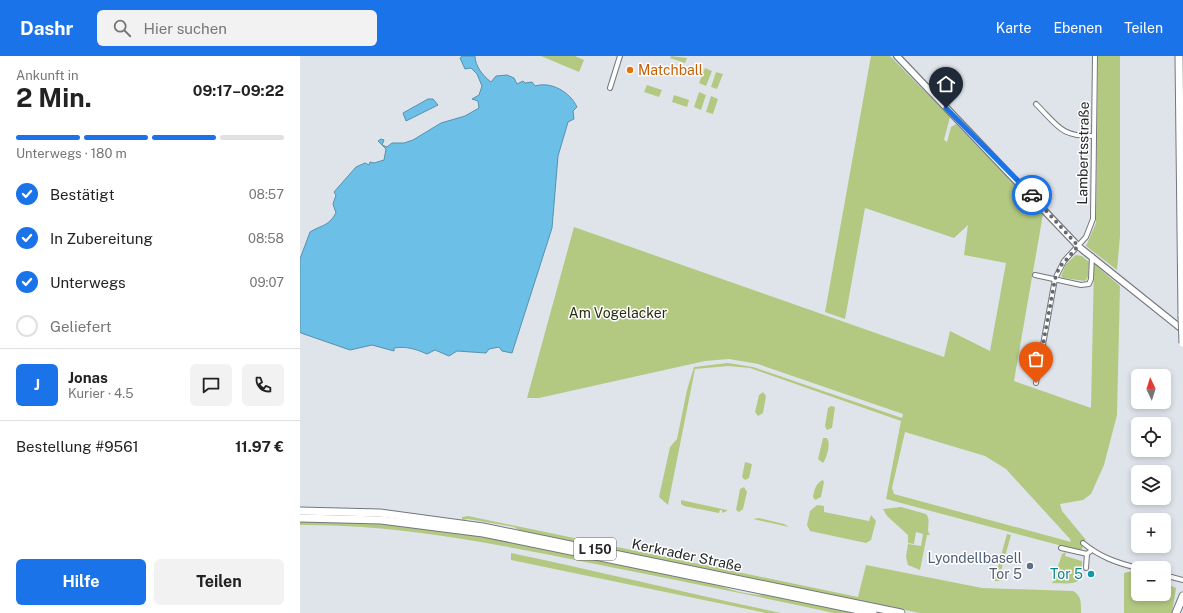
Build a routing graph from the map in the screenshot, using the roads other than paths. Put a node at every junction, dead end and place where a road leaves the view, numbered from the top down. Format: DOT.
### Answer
graph roads {
  1 [pos="620,56"];
  2 [pos="897,56"];
  3 [pos="1095,56"];
  4 [pos="1179,56"];
  5 [pos="610,88"];
  6 [pos="1036,104"];
  7 [pos="1094,136"];
  8 [pos="1078,246"];
  9 [pos="1092,256"];
  10 [pos="1035,275"];
  11 [pos="1055,279"];
  12 [pos="1182,316"];
  13 [pos="1183,330"];
  14 [pos="1183,343"];
  15 [pos="1036,383"];
  16 [pos="300,511"];
  17 [pos="300,518"];
  18 [pos="1083,543"];
  19 [pos="1061,548"];
  20 [pos="1092,550"];
  21 [pos="1087,554"];
  22 [pos="1131,566"];
  23 [pos="1086,568"];
  24 [pos="1171,577"];
  25 [pos="1183,580"];
  26 [pos="1183,596"];
  27 [pos="873,613"];
  28 [pos="901,613"];
  29 [pos="1176,613"];
  1 -- 5 [label="street"];
  2 -- 8 [label="street"];
  3 -- 7 [label="street, Lambertsstraße"];
  4 -- 12 [label="highway"];
  6 -- 7 [label="street"];
  7 -- 8 [label="street, Lambertsstraße"];
  8 -- 9 [label="street"];
  8 -- 11 [label="street, Lambertsstraße"];
  9 -- 11 [label="street"];
  9 -- 13 [label="street"];
  10 -- 11 [label="street"];
  11 -- 15 [label="street, Lambertsstraße"];
  12 -- 14 [label="highway, bridge"];
  16 -- 28 [label="highway, Kerkrader Straße / L 150"];
  17 -- 27 [label="highway, Kerkrader Straße / L 150"];
  18 -- 20 [label="street"];
  19 -- 21 [label="street"];
  20 -- 21 [label="street"];
  20 -- 22 [label="street"];
  21 -- 23 [label="street"];
  24 -- 25 [label="street"];
  26 -- 29 [label="highway"];
}
